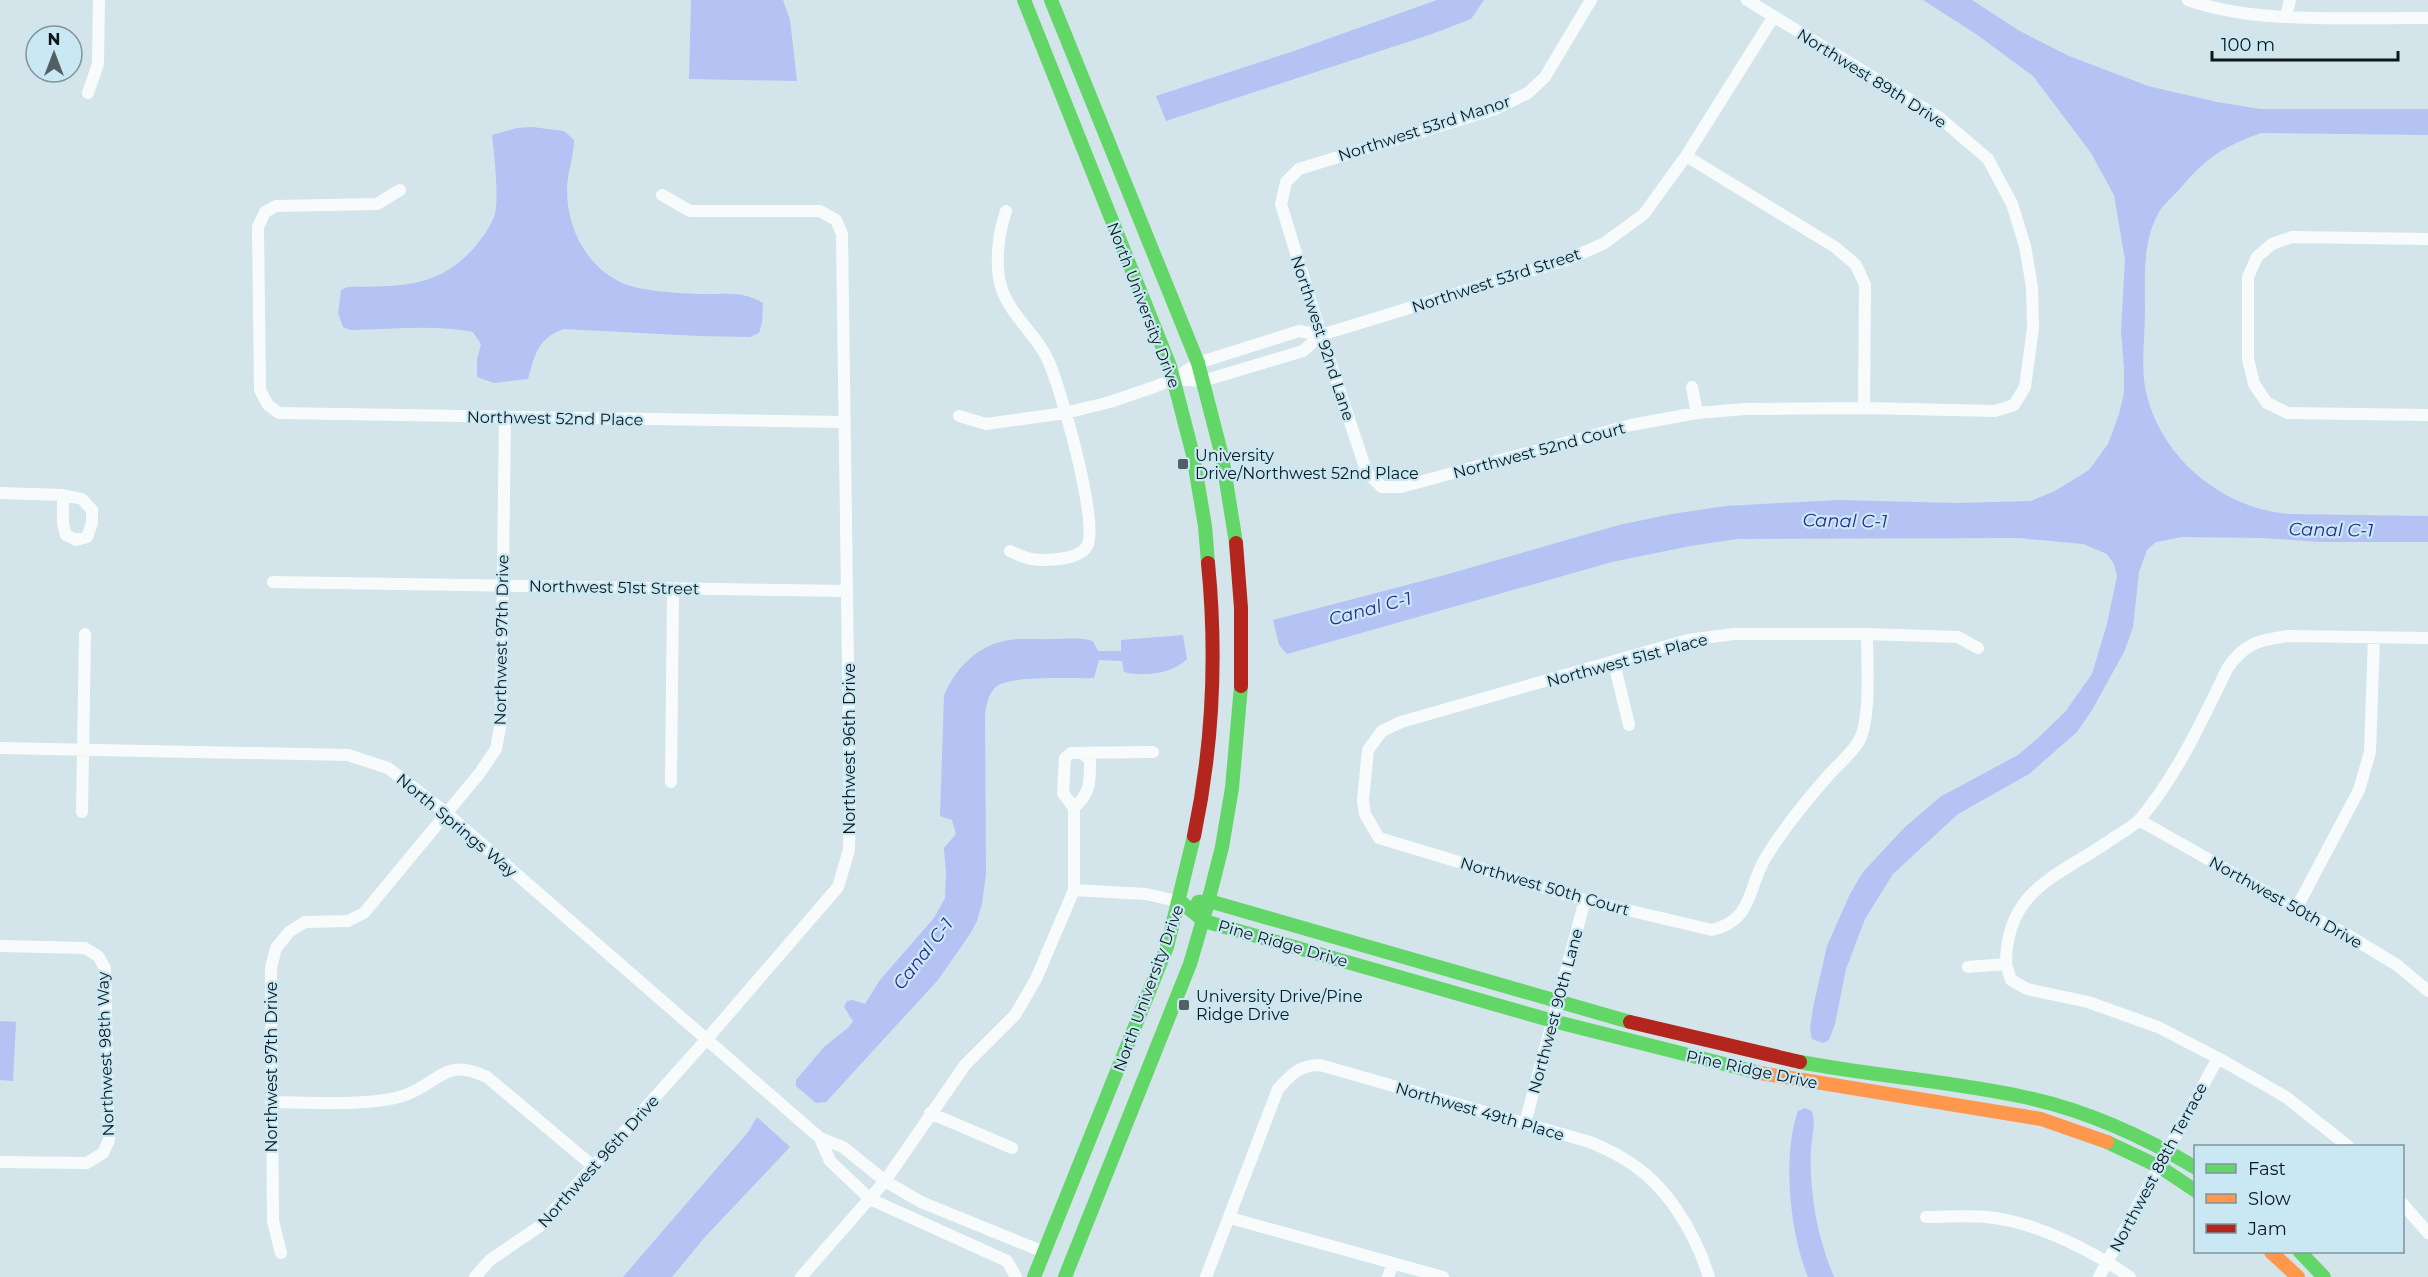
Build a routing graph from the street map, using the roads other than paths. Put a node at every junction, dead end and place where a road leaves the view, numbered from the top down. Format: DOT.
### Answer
graph roads {
  1 [pos="99,0"];
  2 [pos="1024,0"];
  3 [pos="1051,0"];
  4 [pos="1591,0"];
  5 [pos="1747,0"];
  6 [pos="2188,0"];
  7 [pos="2290,0"];
  8 [pos="1774,16"];
  9 [pos="2286,16"];
  10 [pos="2428,18"];
  11 [pos="1038,37"];
  12 [pos="1074,60"];
  13 [pos="88,93"];
  14 [pos="1686,156"];
  15 [pos="1286,182"];
  16 [pos="400,190"];
  17 [pos="662,195"];
  18 [pos="1006,211"];
  19 [pos="2428,239"];
  20 [pos="1321,335"];
  21 [pos="1263,343"];
  22 [pos="1269,361"];
  23 [pos="1198,363"];
  24 [pos="1174,379"];
  25 [pos="1203,381"];
  26 [pos="1692,387"];
  27 [pos="2014,405"];
  28 [pos="1864,408"];
  29 [pos="1065,413"];
  30 [pos="1697,413"];
  31 [pos="2428,415"];
  32 [pos="959,416"];
  33 [pos="504,417"];
  34 [pos="844,422"];
  35 [pos="1382,487"];
  36 [pos="0,493"];
  37 [pos="63,495"];
  38 [pos="1010,551"];
  39 [pos="273,582"];
  40 [pos="501,585"];
  41 [pos="673,589"];
  42 [pos="847,591"];
  43 [pos="85,634"];
  44 [pos="1867,634"];
  45 [pos="2374,637"];
  46 [pos="2428,638"];
  47 [pos="1978,648"];
  48 [pos="1614,663"];
  49 [pos="1629,725"];
  50 [pos="0,748"];
  51 [pos="84,749"];
  52 [pos="1153,752"];
  53 [pos="1082,753"];
  54 [pos="671,782"];
  55 [pos="1074,808"];
  56 [pos="82,812"];
  57 [pos="445,812"];
  58 [pos="2139,820"];
  59 [pos="1371,827"];
  60 [pos="1074,890"];
  61 [pos="1585,900"];
  62 [pos="1209,901"];
  63 [pos="1180,902"];
  64 [pos="2296,909"];
  65 [pos="1204,921"];
  66 [pos="0,946"];
  67 [pos="2006,964"];
  68 [pos="1968,967"];
  69 [pos="2428,991"];
  70 [pos="1558,1002"];
  71 [pos="1553,1021"];
  72 [pos="706,1040"];
  73 [pos="2218,1058"];
  74 [pos="271,1102"];
  75 [pos="930,1113"];
  76 [pos="1525,1123"];
  77 [pos="820,1138"];
  78 [pos="2347,1145"];
  79 [pos="1012,1148"];
  80 [pos="2168,1150"];
  81 [pos="0,1162"];
  82 [pos="2194,1166"];
  83 [pos="594,1167"];
  84 [pos="2160,1167"];
  85 [pos="885,1182"];
  86 [pos="1071,1186"];
  87 [pos="2194,1190"];
  88 [pos="870,1199"];
  89 [pos="2404,1204"];
  90 [pos="1926,1217"];
  91 [pos="1230,1218"];
  92 [pos="2428,1233"];
  93 [pos="1044,1252"];
  94 [pos="280,1253"];
  95 [pos="2273,1253"];
  96 [pos="2302,1253"];
  97 [pos="2107,1261"];
  98 [pos="1393,1263"];
  99 [pos="1070,1275"];
  100 [pos="476,1277"];
  101 [pos="801,1277"];
  102 [pos="1016,1277"];
  103 [pos="1034,1277"];
  104 [pos="1049,1277"];
  105 [pos="1206,1277"];
  106 [pos="1388,1277"];
  107 [pos="1443,1277"];
  108 [pos="1709,1277"];
  109 [pos="2099,1277"];
  110 [pos="2130,1277"];
  111 [pos="2298,1277"];
  112 [pos="2324,1277"];
  1 -- 13 [label="street"];
  2 -- 11 [label="main road, North University Drive"];
  3 -- 12 [label="main road, North University Drive"];
  4 -- 15 [label="street, Northwest 53rd Manor"];
  5 -- 8 [label="street, Northwest 89th Drive"];
  6 -- 9 [label="street"];
  7 -- 9 [label="street"];
  8 -- 14 [label="street, Northwest 53rd Street"];
  8 -- 27 [label="street, Northwest 89th Drive"];
  9 -- 10 [label="street"];
  11 -- 12 [label="main road"];
  11 -- 24 [label="main road, North University Drive"];
  12 -- 23 [label="main road, North University Drive"];
  14 -- 20 [label="street, Northwest 53rd Street"];
  14 -- 28 [label="street"];
  15 -- 20 [label="street, Northwest 92nd Lane"];
  16 -- 33 [label="street, Northwest 52nd Place"];
  17 -- 34 [label="street, Northwest 96th Drive"];
  18 -- 29 [label="street"];
  19 -- 31 [label="street"];
  20 -- 21 [label="street, Northwest 53rd Street"];
  20 -- 22 [label="street, Northwest 53rd Street"];
  20 -- 35 [label="street, Northwest 92nd Lane"];
  21 -- 22 [label="street"];
  21 -- 23 [label="street, Northwest 53rd Street"];
  22 -- 25 [label="street, Northwest 53rd Street"];
  23 -- 24 [label="street, Northwest 53rd Street"];
  23 -- 25 [label="main road, North University Drive"];
  24 -- 25 [label="street, Northwest 53rd Street"];
  24 -- 29 [label="street"];
  24 -- 63 [label="main road, North University Drive"];
  25 -- 62 [label="main road, North University Drive"];
  26 -- 30 [label="street"];
  27 -- 28 [label="street, Northwest 52nd Court"];
  28 -- 30 [label="street, Northwest 52nd Court"];
  29 -- 32 [label="street"];
  29 -- 38 [label="street"];
  30 -- 35 [label="street, Northwest 52nd Court"];
  33 -- 34 [label="street, Northwest 52nd Place"];
  33 -- 40 [label="street, Northwest 97th Drive"];
  34 -- 42 [label="street, Northwest 96th Drive"];
  36 -- 37 [label="street"];
  39 -- 40 [label="street, Northwest 51st Street"];
  40 -- 41 [label="street, Northwest 51st Street"];
  40 -- 57 [label="street, Northwest 97th Drive"];
  41 -- 42 [label="street, Northwest 51st Street"];
  41 -- 54 [label="street"];
  42 -- 72 [label="street, Northwest 96th Drive"];
  43 -- 51 [label="street"];
  44 -- 47 [label="street, Northwest 51st Place"];
  44 -- 48 [label="street, Northwest 51st Place"];
  44 -- 61 [label="street, Northwest 50th Court"];
  45 -- 46 [label="street"];
  45 -- 58 [label="street"];
  45 -- 64 [label="street"];
  48 -- 49 [label="street"];
  48 -- 59 [label="street, Northwest 51st Place"];
  50 -- 51 [label="street, North Springs Way"];
  51 -- 56 [label="street"];
  51 -- 57 [label="street, North Springs Way"];
  52 -- 53 [label="street"];
  53 -- 55 [label="street"];
  53 -- 55 [label="street"];
  55 -- 60 [label="street"];
  57 -- 72 [label="street, North Springs Way"];
  57 -- 74 [label="street, Northwest 97th Drive"];
  58 -- 64 [label="street, Northwest 50th Drive"];
  58 -- 67 [label="street"];
  59 -- 61 [label="street, Northwest 50th Court"];
  60 -- 63 [label="street"];
  60 -- 75 [label="street"];
  61 -- 70 [label="street, Northwest 90th Lane"];
  62 -- 63 [label="main road, Pine Ridge Drive"];
  62 -- 65 [label="main road, North University Drive"];
  62 -- 70 [label="main road, Pine Ridge Drive"];
  63 -- 65 [label="main road, Pine Ridge Drive"];
  63 -- 86 [label="main road, North University Drive"];
  64 -- 69 [label="street, Northwest 50th Drive"];
  65 -- 71 [label="main road, Pine Ridge Drive"];
  65 -- 99 [label="main road, North University Drive"];
  66 -- 81 [label="street, Northwest 98th Way"];
  67 -- 68 [label="street"];
  67 -- 73 [label="street"];
  70 -- 71 [label="street, Northwest 90th Lane"];
  70 -- 80 [label="main road, Pine Ridge Drive"];
  71 -- 76 [label="street, Northwest 90th Lane"];
  71 -- 84 [label="main road, Pine Ridge Drive"];
  72 -- 77 [label="street, North Springs Way"];
  72 -- 83 [label="street, Northwest 96th Drive"];
  73 -- 78 [label="street"];
  73 -- 80 [label="street, Northwest 88th Terrace"];
  74 -- 83 [label="street"];
  74 -- 94 [label="street, Northwest 97th Drive"];
  75 -- 79 [label="street"];
  75 -- 85 [label="street"];
  76 -- 91 [label="street, Northwest 49th Place"];
  76 -- 108 [label="street, Northwest 49th Place"];
  77 -- 85 [label="street, North Springs Way"];
  77 -- 88 [label="street, North Springs Way"];
  80 -- 82 [label="main road, Pine Ridge Drive"];
  80 -- 84 [label="street, Northwest 88th Terrace"];
  83 -- 100 [label="street, Northwest 96th Drive"];
  84 -- 87 [label="main road, Pine Ridge Drive"];
  84 -- 97 [label="street, Northwest 88th Terrace"];
  85 -- 88 [label="street"];
  85 -- 93 [label="street, North Springs Way"];
  86 -- 93 [label="main road, North University Drive"];
  86 -- 99 [label="main road"];
  88 -- 101 [label="street"];
  88 -- 102 [label="street, North Springs Way"];
  89 -- 92 [label="street"];
  90 -- 97 [label="street"];
  91 -- 98 [label="street"];
  91 -- 105 [label="street"];
  93 -- 103 [label="main road, North University Drive"];
  93 -- 104 [label="main road"];
  95 -- 111 [label="main road"];
  96 -- 112 [label="main road"];
  97 -- 109 [label="street, Northwest 88th Terrace"];
  97 -- 110 [label="street"];
  98 -- 106 [label="street"];
  98 -- 107 [label="street"];
}
